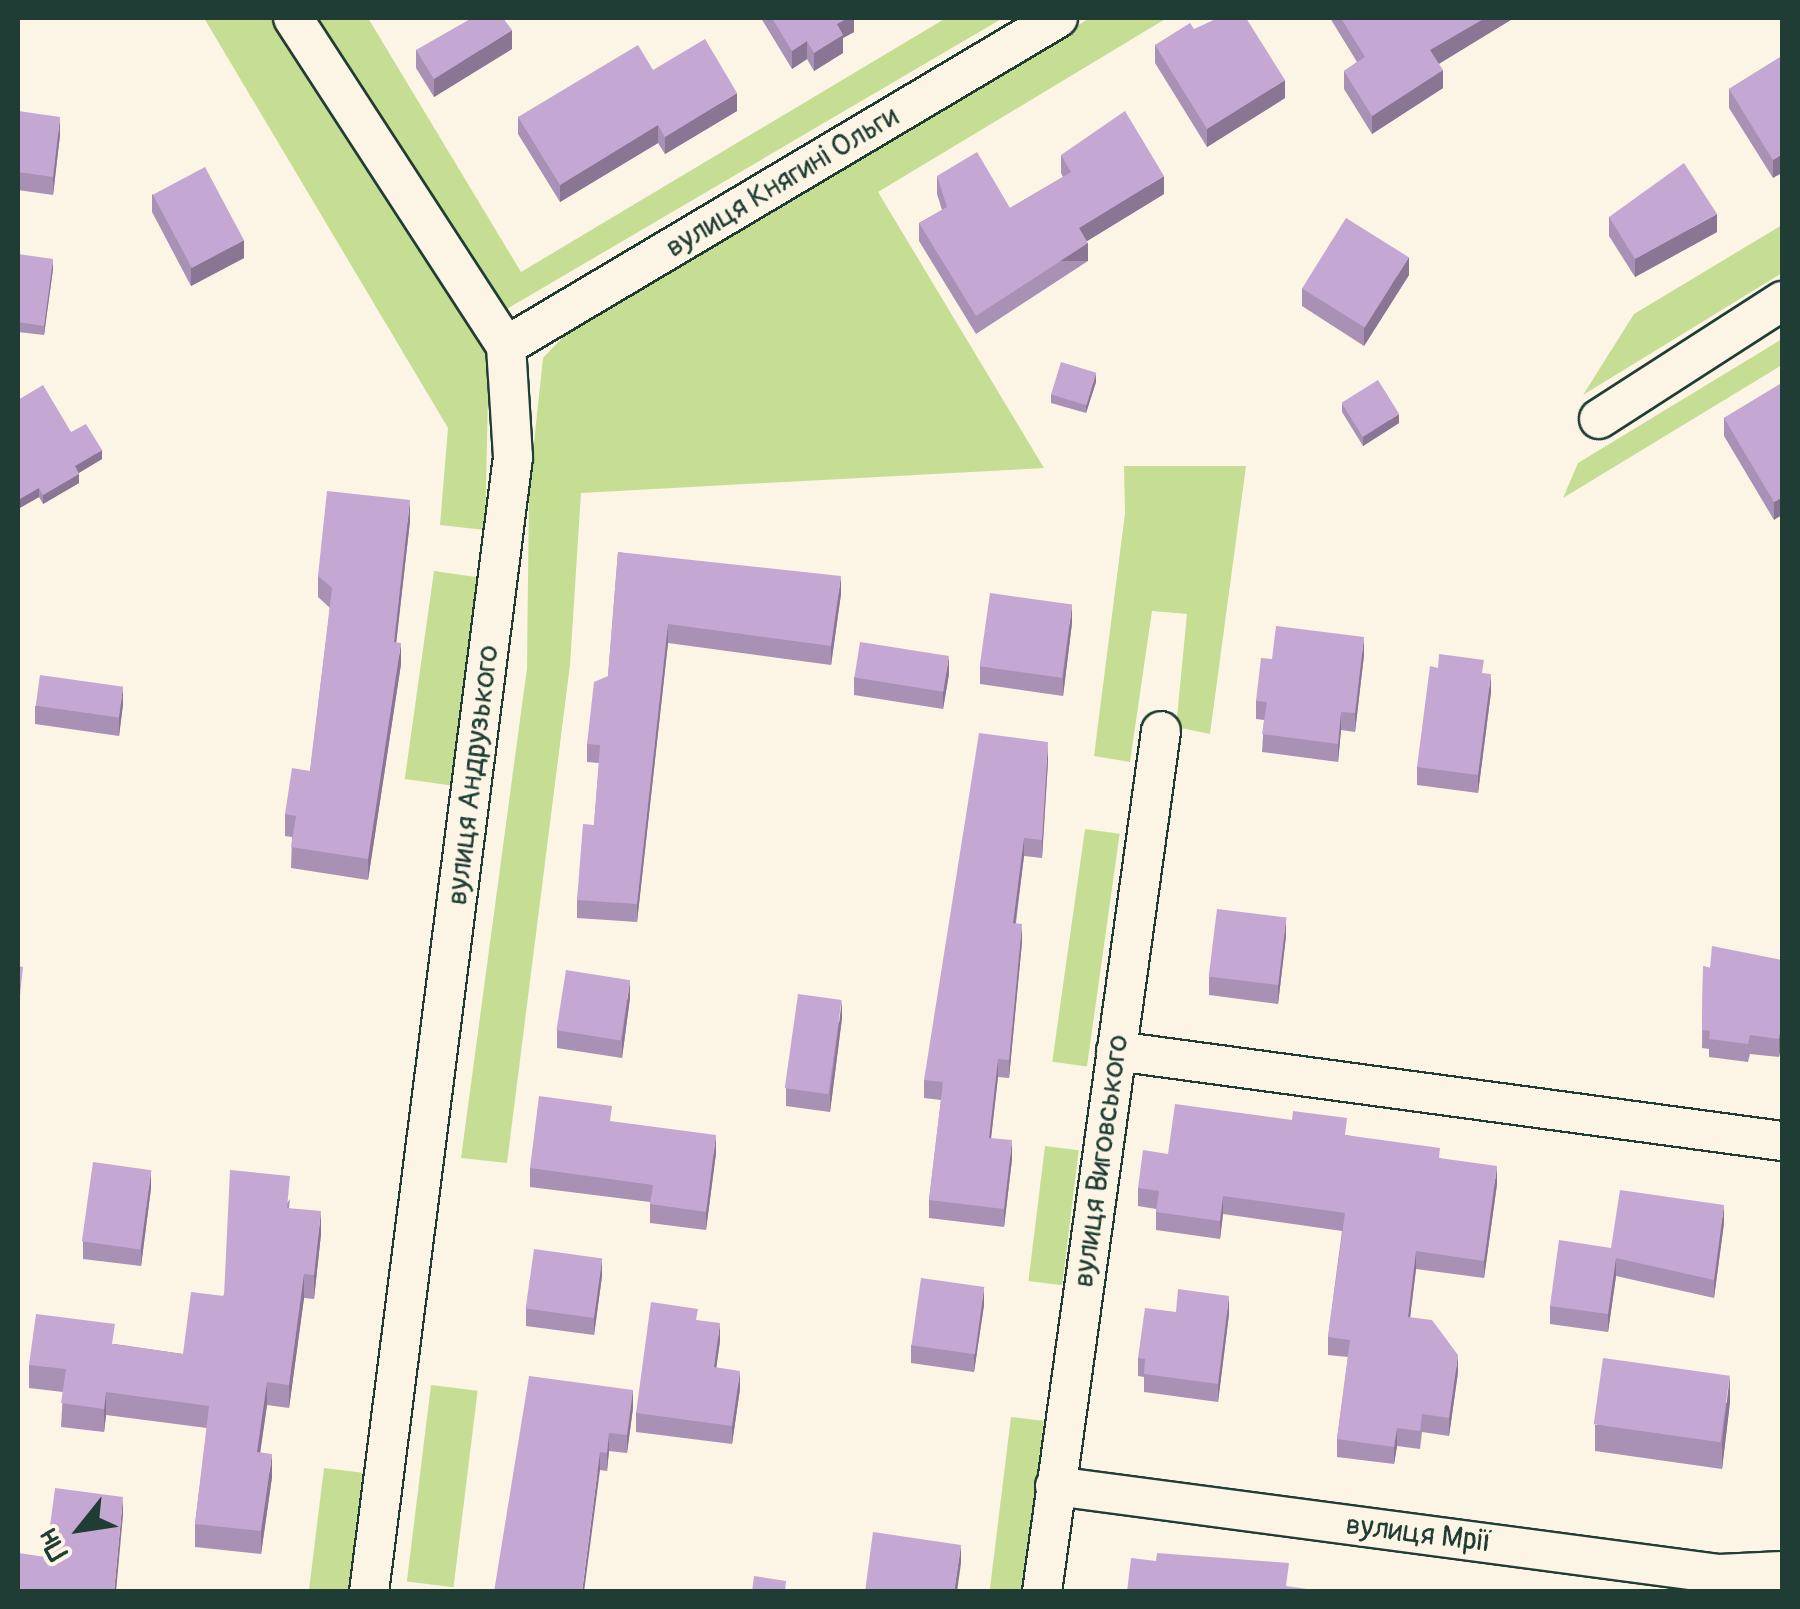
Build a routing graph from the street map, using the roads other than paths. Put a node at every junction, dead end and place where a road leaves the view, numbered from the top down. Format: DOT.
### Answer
graph roads {
  1 [pos="293,18"];
  2 [pos="1058,18"];
  3 [pos="1782,301"];
  4 [pos="506,346"];
  5 [pos="1599,419"];
  6 [pos="1161,731"];
  7 [pos="1116,1050"];
  8 [pos="1782,1141"];
  9 [pos="1055,1486"];
  10 [pos="1782,1571"];
  11 [pos="369,1592"];
  12 [pos="1042,1592"];
  1 -- 4 [label="street, вулиця Андрузького"];
  2 -- 4 [label="street, вулиця Княгині Ольги"];
  3 -- 5 [label="street"];
  4 -- 11 [label="street, вулиця Андрузького"];
  6 -- 7 [label="street, вулиця Виговського"];
  7 -- 8 [label="street"];
  7 -- 9 [label="street, вулиця Виговського"];
  9 -- 10 [label="street, вулиця Мрії"];
  9 -- 12 [label="street, вулиця Виговського"];
}
